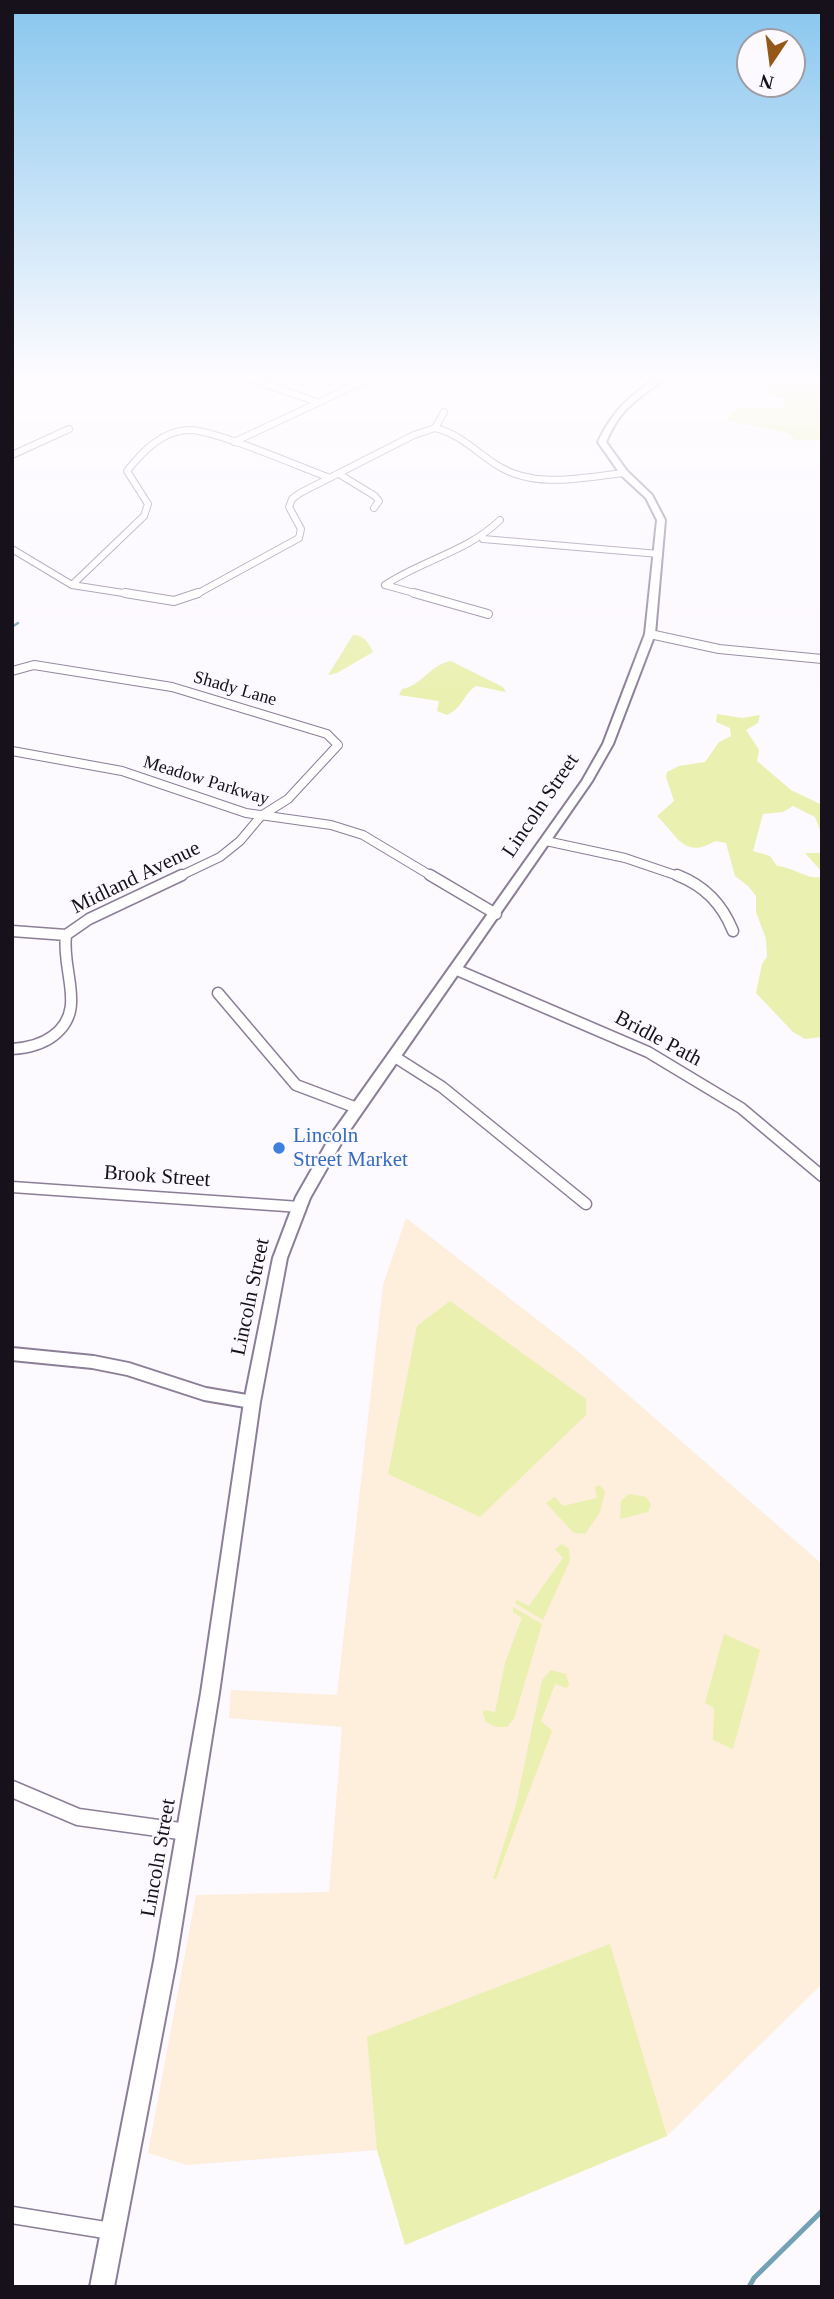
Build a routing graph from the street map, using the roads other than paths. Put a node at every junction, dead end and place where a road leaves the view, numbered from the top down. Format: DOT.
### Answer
graph roads {
  1 [pos="133,482"];
  2 [pos="321,482"];
  3 [pos="352,482"];
  4 [pos="633,482"];
  5 [pos="374,508"];
  6 [pos="500,520"];
  7 [pos="483,539"];
  8 [pos="12,549"];
  9 [pos="659,555"];
  10 [pos="72,584"];
  11 [pos="488,614"];
  12 [pos="650,634"];
  13 [pos="822,659"];
  14 [pos="12,671"];
  15 [pos="12,751"];
  16 [pos="261,816"];
  17 [pos="546,841"];
  18 [pos="496,914"];
  19 [pos="12,931"];
  20 [pos="733,931"];
  21 [pos="66,934"];
  22 [pos="457,970"];
  23 [pos="218,993"];
  24 [pos="12,1049"];
  25 [pos="395,1056"];
  26 [pos="357,1108"];
  27 [pos="822,1176"];
  28 [pos="12,1187"];
  29 [pos="586,1204"];
  30 [pos="300,1207"];
  31 [pos="12,1354"];
  32 [pos="252,1402"];
  33 [pos="12,1789"];
  34 [pos="187,1832"];
  35 [pos="12,2215"];
  36 [pos="111,2231"];
  37 [pos="102,2287"];
  1 -- 10 [label="street"];
  2 -- 10 [label="street"];
  3 -- 5 [label="street"];
  4 -- 9 [label="main road, Lincoln Street"];
  6 -- 7 [label="street"];
  7 -- 9 [label="street"];
  7 -- 11 [label="street"];
  8 -- 10 [label="street"];
  9 -- 12 [label="main road, Lincoln Street"];
  12 -- 13 [label="street"];
  12 -- 17 [label="main road, Lincoln Street"];
  14 -- 16 [label="street, Shady Lane"];
  15 -- 16 [label="street, Meadow Parkway"];
  16 -- 18 [label="street, Meadow Parkway"];
  16 -- 21 [label="street, Midland Avenue"];
  17 -- 18 [label="main road, Lincoln Street"];
  17 -- 20 [label="street"];
  18 -- 22 [label="main road, Lincoln Street"];
  19 -- 21 [label="street, Midland Avenue"];
  21 -- 24 [label="street"];
  22 -- 25 [label="main road, Lincoln Street"];
  22 -- 27 [label="street, Bridle Path"];
  23 -- 26 [label="street"];
  25 -- 26 [label="main road, Lincoln Street"];
  25 -- 29 [label="street"];
  26 -- 30 [label="main road, Lincoln Street"];
  28 -- 30 [label="street, Brook Street"];
  30 -- 32 [label="main road, Lincoln Street"];
  31 -- 32 [label="street"];
  32 -- 34 [label="main road, Lincoln Street"];
  33 -- 34 [label="street"];
  34 -- 36 [label="main road, Lincoln Street"];
  35 -- 36 [label="street"];
  36 -- 37 [label="main road, Lincoln Street"];
}
